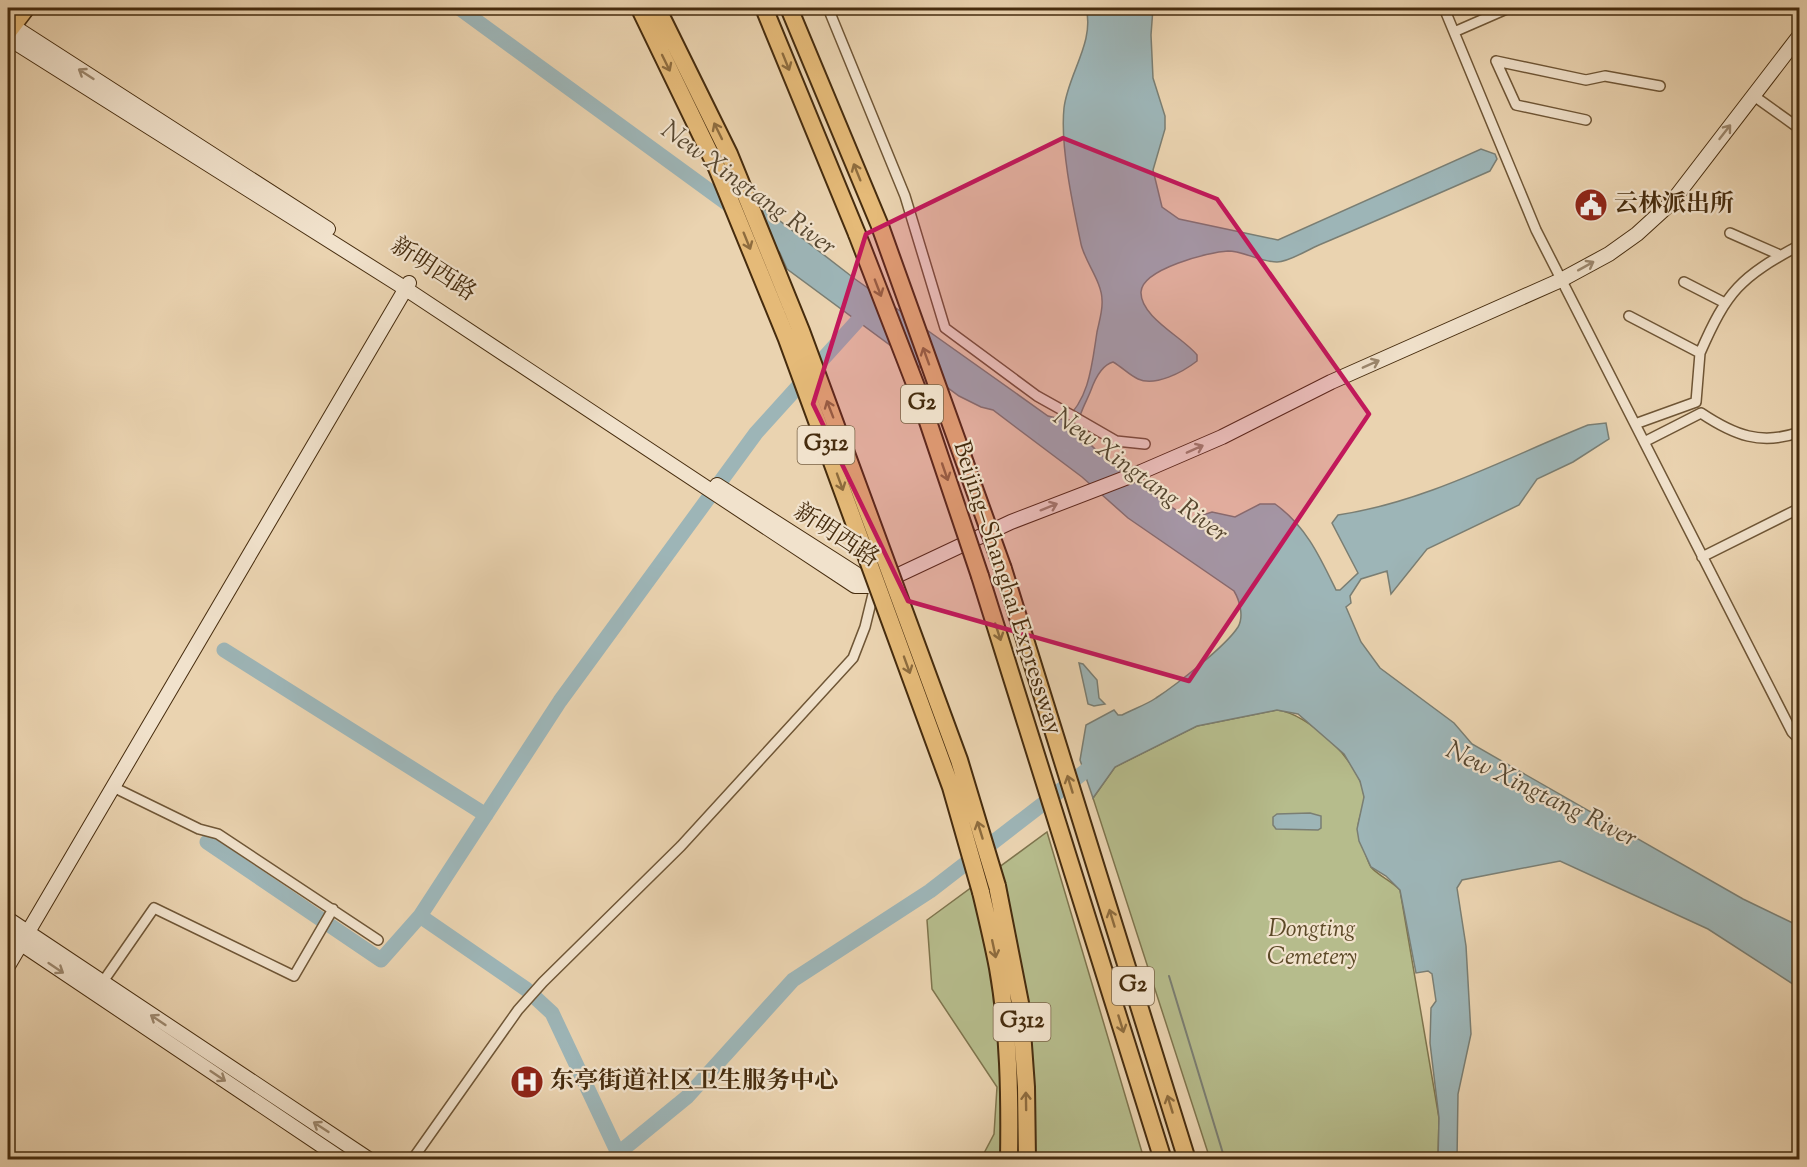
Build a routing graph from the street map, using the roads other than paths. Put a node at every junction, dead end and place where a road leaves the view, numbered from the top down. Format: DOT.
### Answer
graph roads {
  1 [pos="27,8"];
  2 [pos="646,8"];
  3 [pos="764,8"];
  4 [pos="789,8"];
  5 [pos="828,8"];
  6 [pos="1444,8"];
  7 [pos="1509,8"];
  8 [pos="9,30"];
  9 [pos="1454,32"];
  10 [pos="1800,35"];
  11 [pos="1660,86"];
  12 [pos="1754,96"];
  13 [pos="1586,120"];
  14 [pos="1800,129"];
  15 [pos="1730,233"];
  16 [pos="1800,245"];
  17 [pos="1780,255"];
  18 [pos="1561,280"];
  19 [pos="1684,282"];
  20 [pos="408,285"];
  21 [pos="1725,303"];
  22 [pos="1629,316"];
  23 [pos="1700,353"];
  24 [pos="1635,424"];
  25 [pos="1800,432"];
  26 [pos="1644,442"];
  27 [pos="1145,444"];
  28 [pos="1800,508"];
  29 [pos="1702,557"];
  30 [pos="874,586"];
  31 [pos="1800,740"];
  32 [pos="113,787"];
  33 [pos="333,910"];
  34 [pos="8,920"];
  35 [pos="8,935"];
  36 [pos="24,939"];
  37 [pos="378,940"];
  38 [pos="8,966"];
  39 [pos="102,983"];
  40 [pos="343,1160"];
  41 [pos="370,1160"];
  42 [pos="412,1160"];
  43 [pos="1009,1160"];
  44 [pos="1027,1160"];
  45 [pos="1163,1160"];
  46 [pos="1187,1160"];
  1 -- 8 [label="main road"];
  2 -- 43 [label="highway, G312, one-way, bridge"];
  44 -- 2 [label="highway, G312, one-way, bridge"];
  3 -- 45 [label="highway, Beijing–Shanghai Expressway / G2, one-way, bridge"];
  46 -- 4 [label="highway, Beijing–Shanghai Expressway / G2, one-way, bridge"];
  5 -- 27 [label="street"];
  6 -- 9 [label="street"];
  7 -- 9 [label="street"];
  8 -- 20 [label="street, 新明西路"];
  9 -- 18 [label="street"];
  10 -- 12 [label="street"];
  11 -- 13 [label="street"];
  12 -- 14 [label="street"];
  18 -- 12 [label="street, one-way"];
  15 -- 17 [label="street"];
  16 -- 17 [label="street"];
  17 -- 21 [label="street"];
  18 -- 24 [label="street"];
  30 -- 18 [label="street, one-way"];
  19 -- 21 [label="street"];
  20 -- 30 [label="street, 新明西路"];
  20 -- 32 [label="street"];
  21 -- 23 [label="street"];
  22 -- 23 [label="street"];
  23 -- 24 [label="street"];
  24 -- 26 [label="street"];
  25 -- 26 [label="street"];
  26 -- 29 [label="street"];
  28 -- 29 [label="street"];
  29 -- 31 [label="street"];
  30 -- 42 [label="street"];
  32 -- 33 [label="street"];
  32 -- 36 [label="street"];
  33 -- 37 [label="street"];
  33 -- 39 [label="street"];
  34 -- 36 [label="street"];
  35 -- 36 [label="street"];
  36 -- 38 [label="street"];
  36 -- 39 [label="street"];
  36 -- 40 [label="street, one-way"];
  41 -- 39 [label="street, one-way"];
}
